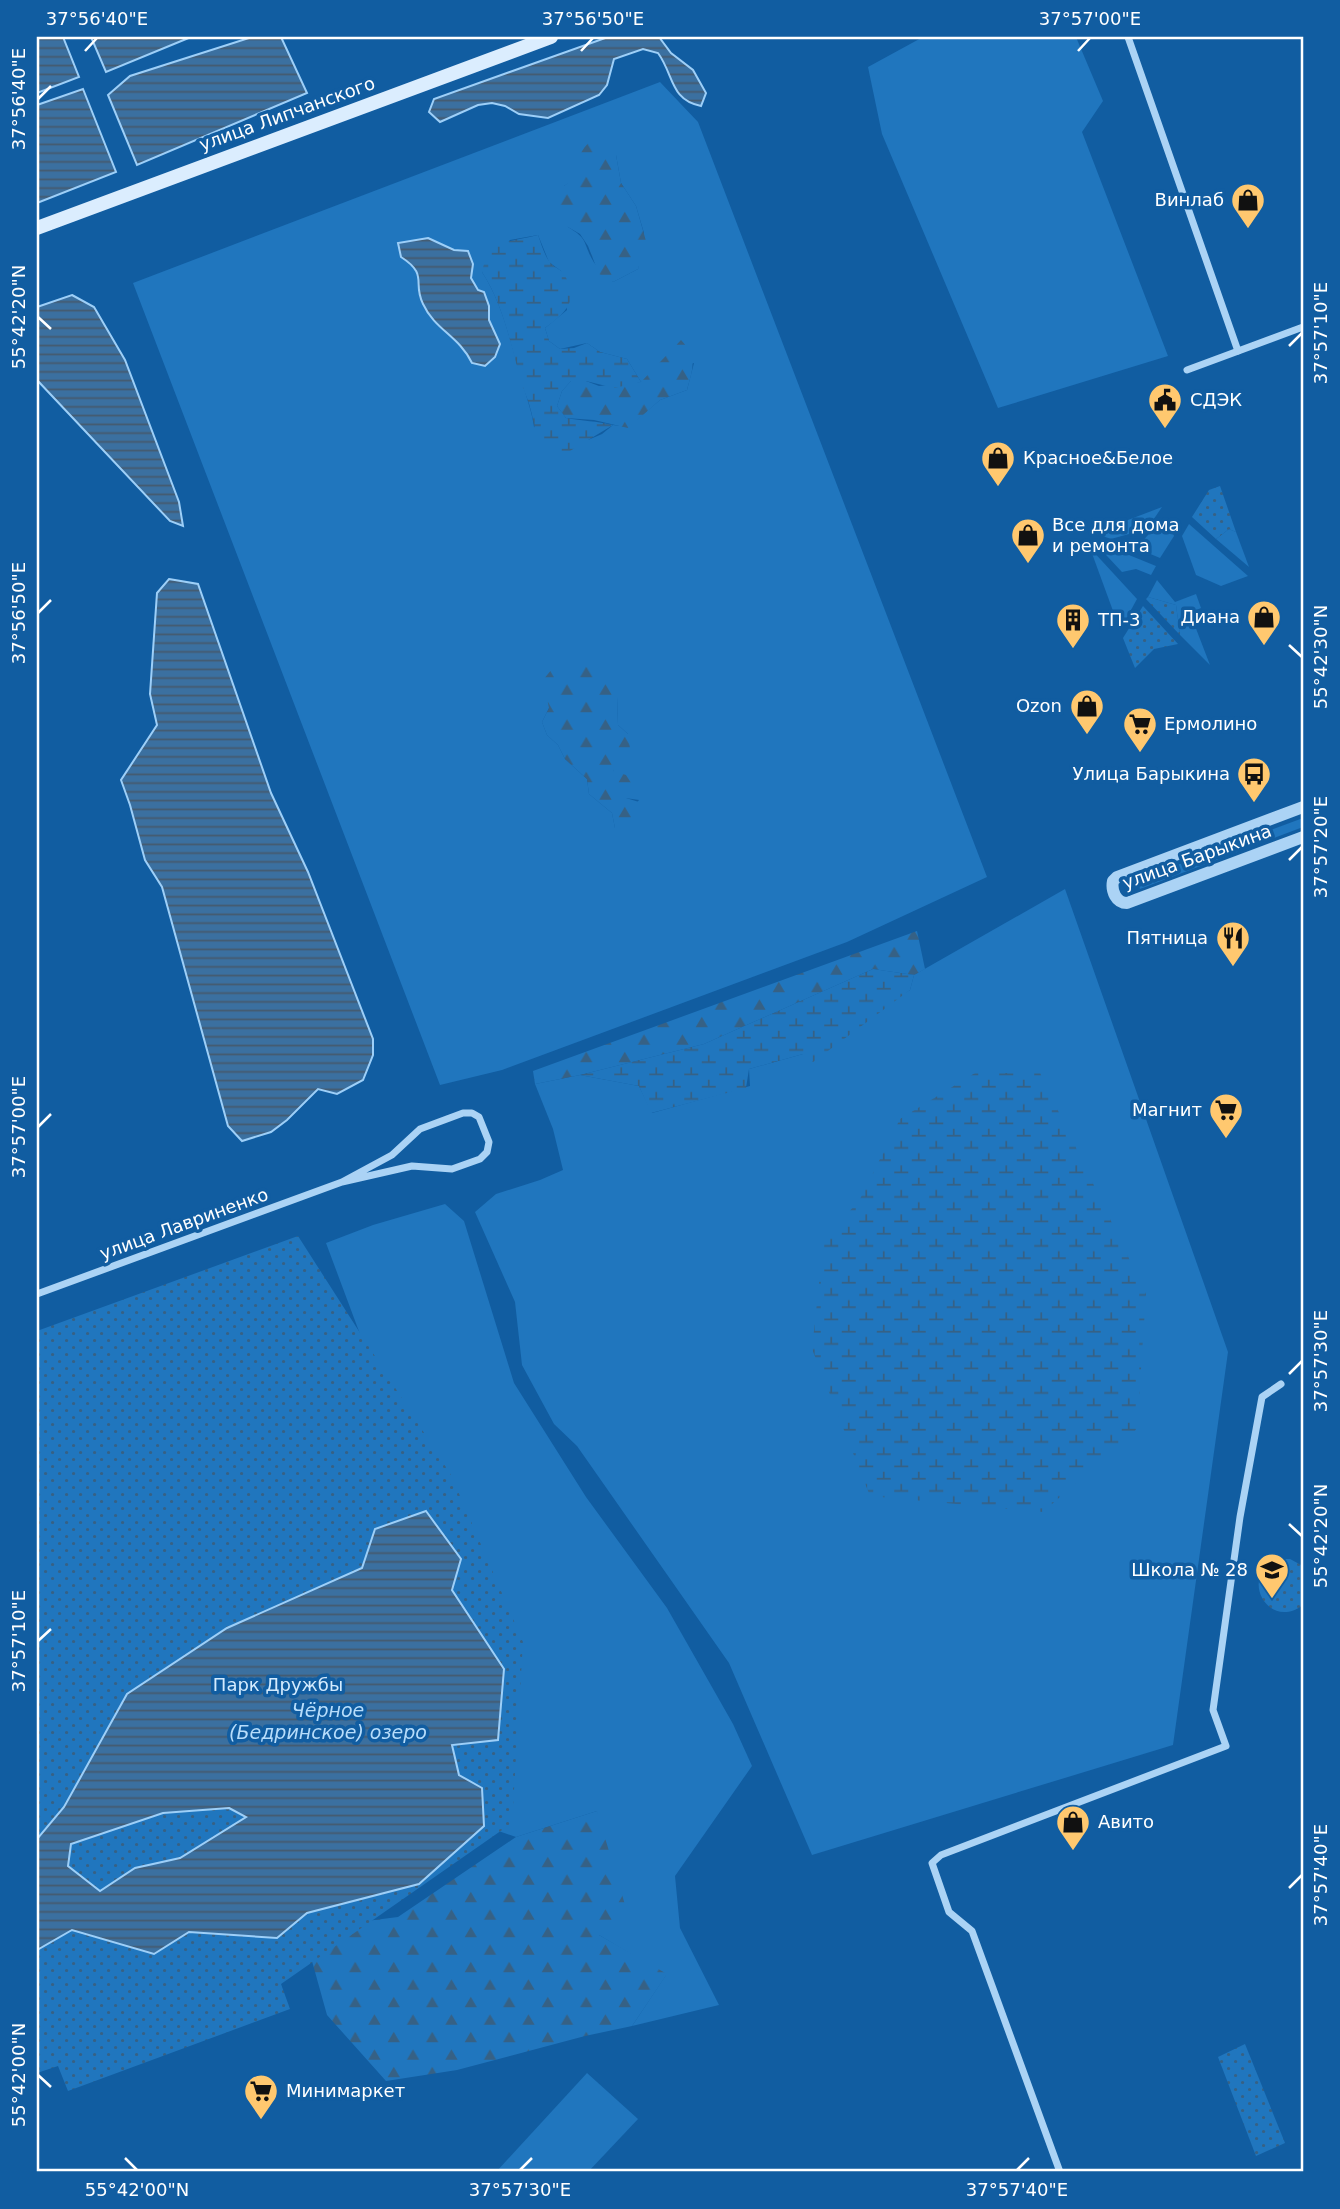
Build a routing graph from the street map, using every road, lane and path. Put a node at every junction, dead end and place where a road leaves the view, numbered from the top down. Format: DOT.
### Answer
graph roads {
  1 [pos="551,37"];
  2 [pos="1128,37"];
  3 [pos="37,228"];
  4 [pos="1303,327"];
  5 [pos="1238,351"];
  6 [pos="1187,370"];
  7 [pos="1303,807"];
  8 [pos="1303,837"];
  9 [pos="342,1182"];
  10 [pos="37,1294"];
  11 [pos="1281,1384"];
  12 [pos="1060,2172"];
  1 -- 3 [label="main road, улица Липчанского"];
  2 -- 5 [label="street"];
  4 -- 5 [label="street"];
  5 -- 6 [label="street"];
  7 -- 8 [label="street, улица Барыкина"];
  9 -- 9 [label="street"];
  9 -- 10 [label="street, улица Лавриненко"];
  11 -- 12 [label="street"];
}
